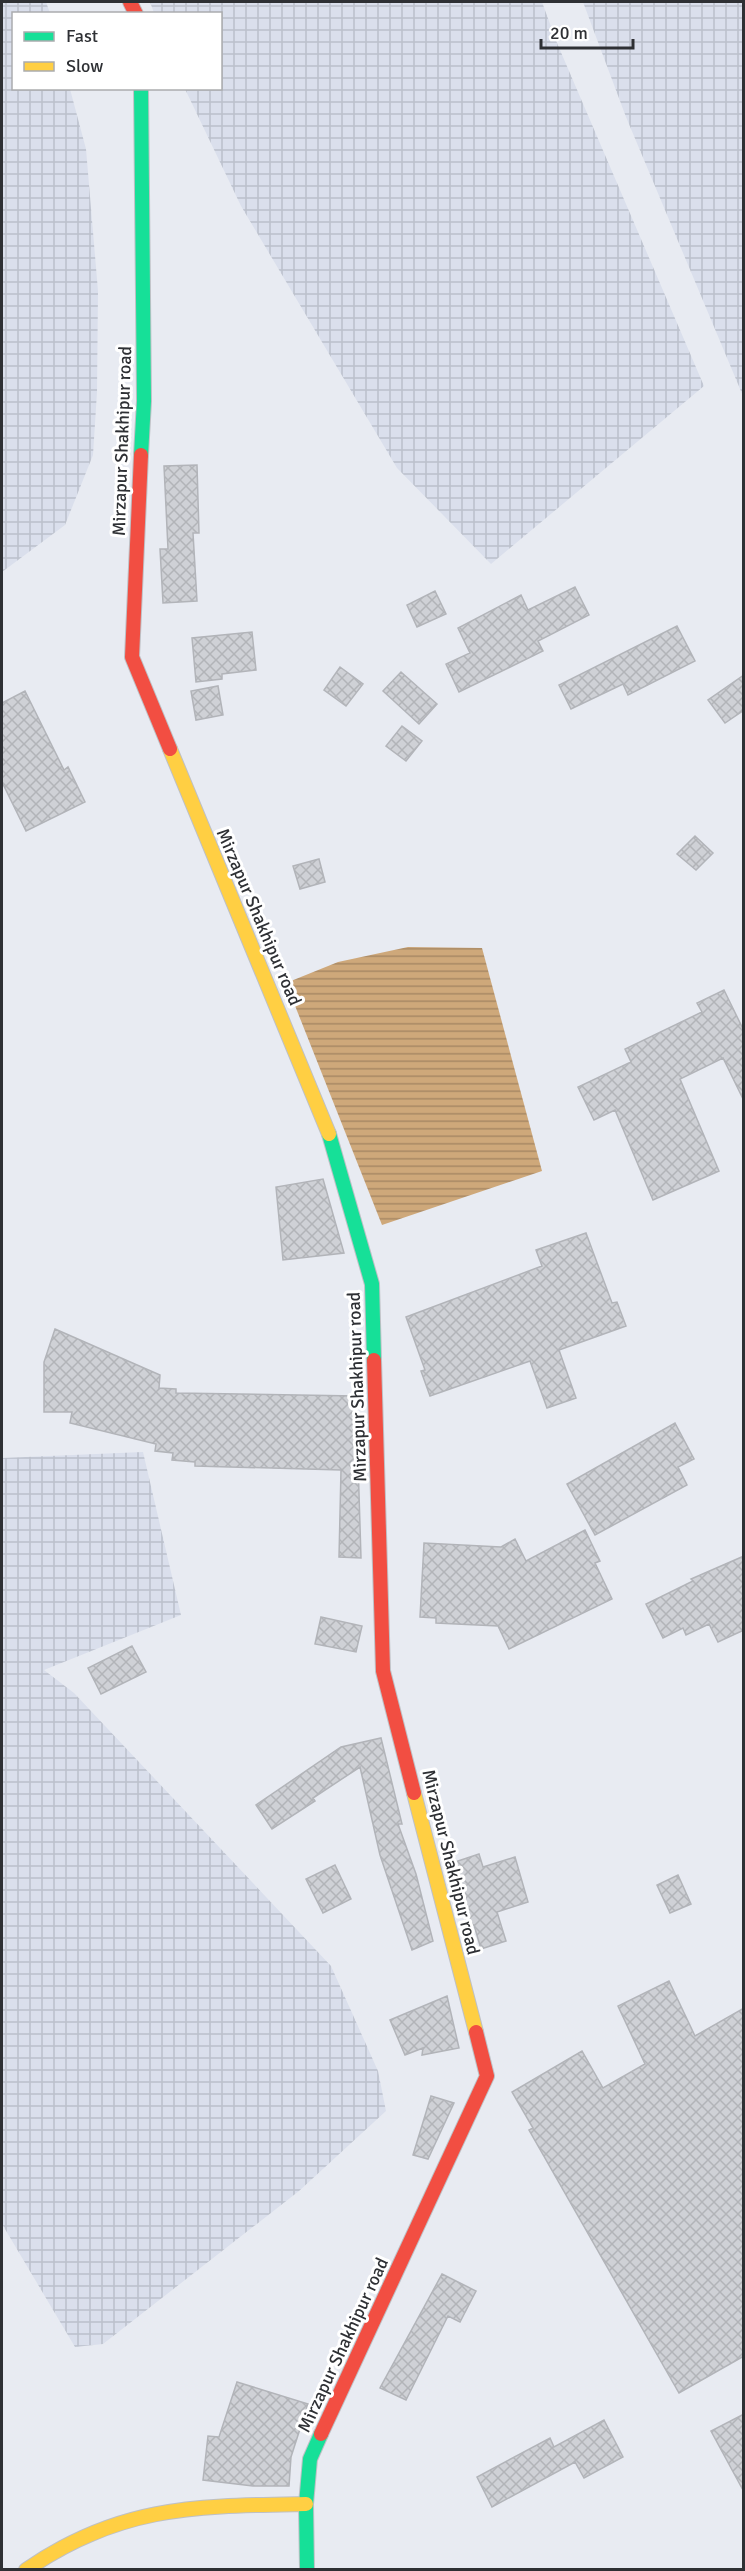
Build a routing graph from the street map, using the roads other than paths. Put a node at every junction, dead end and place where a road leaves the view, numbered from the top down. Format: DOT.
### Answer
graph roads {
  1 [pos="141,90"];
  2 [pos="306,2504"];
  3 [pos="26,2570"];
  4 [pos="308,2570"];
  1 -- 2 [label="main road, Mirzapur Shakhipur road"];
  2 -- 3 [label="main road"];
  2 -- 4 [label="main road, Mirzapur Shakhipur road"];
}
